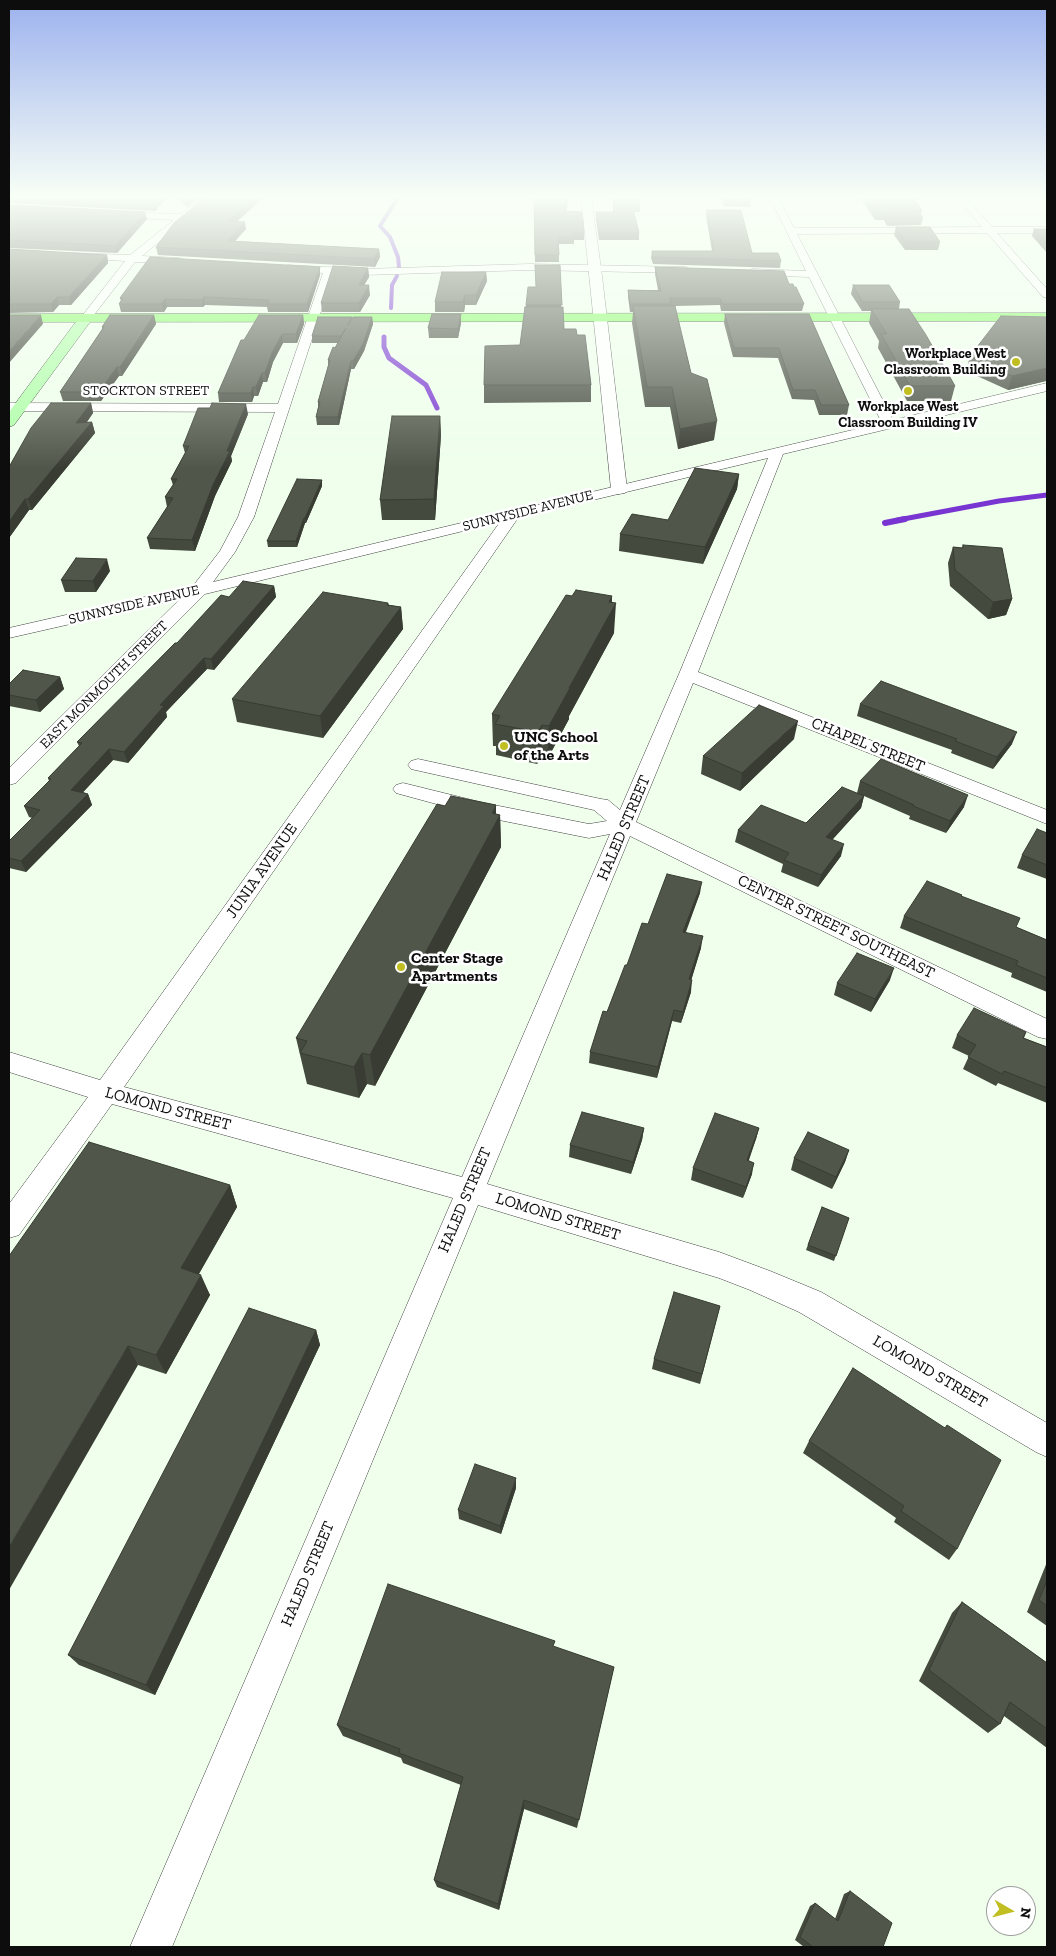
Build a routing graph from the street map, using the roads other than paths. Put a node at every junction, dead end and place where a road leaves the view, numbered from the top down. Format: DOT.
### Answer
graph roads {
  1 [pos="110,287"];
  2 [pos="324,287"];
  3 [pos="597,287"];
  4 [pos="819,287"];
  5 [pos="315,316"];
  6 [pos="601,316"];
  7 [pos="833,317"];
  8 [pos="1047,317"];
  9 [pos="9,318"];
  10 [pos="86,318"];
  11 [pos="1047,387"];
  12 [pos="14,407"];
  13 [pos="283,408"];
  14 [pos="9,422"];
  15 [pos="889,424"];
  16 [pos="777,452"];
  17 [pos="619,489"];
  18 [pos="513,515"];
  19 [pos="199,590"];
  20 [pos="9,633"];
  21 [pos="688,674"];
  22 [pos="418,765"];
  23 [pos="9,779"];
  24 [pos="403,789"];
  25 [pos="1047,816"];
  26 [pos="625,825"];
  27 [pos="1047,1030"];
  28 [pos="9,1062"];
  29 [pos="106,1092"];
  30 [pos="469,1191"];
  31 [pos="9,1226"];
  32 [pos="1047,1441"];
  33 [pos="151,1947"];
  1 -- 10 [label="street"];
  2 -- 5 [label="street, EAST MONMOUTH STREET"];
  3 -- 6 [label="street"];
  4 -- 7 [label="street"];
  5 -- 6 [label="main road"];
  5 -- 10 [label="main road"];
  5 -- 13 [label="street, EAST MONMOUTH STREET"];
  6 -- 7 [label="main road"];
  6 -- 17 [label="street"];
  7 -- 8 [label="main road"];
  7 -- 15 [label="street"];
  9 -- 10 [label="main road"];
  10 -- 12 [label="main road"];
  11 -- 15 [label="street, SUNNYSIDE AVENUE"];
  12 -- 13 [label="street, STOCKTON STREET"];
  12 -- 14 [label="main road"];
  13 -- 19 [label="street, EAST MONMOUTH STREET"];
  15 -- 16 [label="street, SUNNYSIDE AVENUE"];
  16 -- 17 [label="street, SUNNYSIDE AVENUE"];
  16 -- 21 [label="street, HALED STREET"];
  17 -- 18 [label="street, SUNNYSIDE AVENUE"];
  18 -- 19 [label="street, SUNNYSIDE AVENUE"];
  18 -- 29 [label="street, JUNIA AVENUE"];
  19 -- 20 [label="street, SUNNYSIDE AVENUE"];
  19 -- 23 [label="street, EAST MONMOUTH STREET"];
  21 -- 25 [label="street, CHAPEL STREET"];
  21 -- 26 [label="street, HALED STREET"];
  22 -- 26 [label="street, CENTER STREET SOUTHEAST"];
  24 -- 26 [label="street"];
  26 -- 27 [label="street, CENTER STREET SOUTHEAST"];
  26 -- 30 [label="street, HALED STREET"];
  28 -- 29 [label="street, LOMOND STREET"];
  29 -- 30 [label="street, LOMOND STREET"];
  29 -- 31 [label="street, JUNIA AVENUE"];
  30 -- 32 [label="street, LOMOND STREET"];
  30 -- 33 [label="street, HALED STREET"];
}
